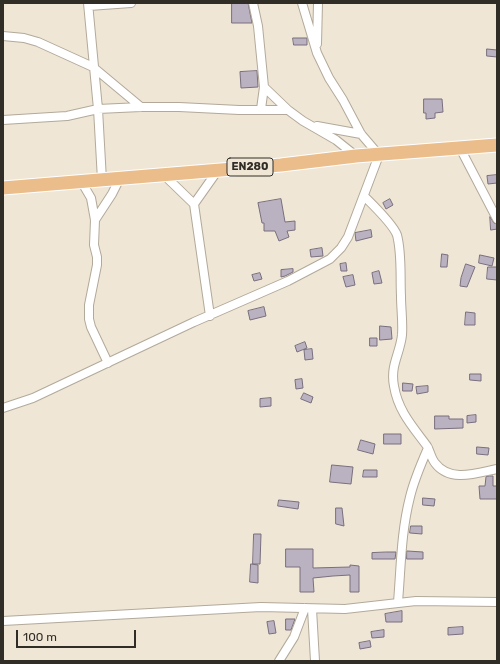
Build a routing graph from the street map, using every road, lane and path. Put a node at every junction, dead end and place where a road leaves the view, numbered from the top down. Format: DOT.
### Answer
graph roads {
  1 [pos="131,3"];
  2 [pos="253,3"];
  3 [pos="302,3"];
  4 [pos="318,3"];
  5 [pos="89,4"];
  6 [pos="3,36"];
  7 [pos="317,53"];
  8 [pos="93,67"];
  9 [pos="264,87"];
  10 [pos="141,107"];
  11 [pos="98,109"];
  12 [pos="262,109"];
  13 [pos="288,110"];
  14 [pos="3,120"];
  15 [pos="311,126"];
  16 [pos="361,134"];
  17 [pos="497,145"];
  18 [pos="460,148"];
  19 [pos="380,155"];
  20 [pos="356,156"];
  21 [pos="218,170"];
  22 [pos="164,175"];
  23 [pos="120,178"];
  24 [pos="102,180"];
  25 [pos="80,181"];
  26 [pos="3,188"];
  27 [pos="364,196"];
  28 [pos="194,204"];
  29 [pos="497,219"];
  30 [pos="95,220"];
  31 [pos="210,316"];
  32 [pos="108,363"];
  33 [pos="3,408"];
  34 [pos="428,448"];
  35 [pos="497,469"];
  36 [pos="398,602"];
  37 [pos="497,602"];
  38 [pos="308,608"];
  39 [pos="3,621"];
  40 [pos="279,661"];
  41 [pos="315,661"];
  1 -- 5 [label="street"];
  2 -- 9 [label="street"];
  3 -- 7 [label="street"];
  4 -- 7 [label="street"];
  5 -- 8 [label="street"];
  6 -- 8 [label="street"];
  7 -- 16 [label="street"];
  8 -- 10 [label="street"];
  8 -- 11 [label="street"];
  9 -- 12 [label="street"];
  9 -- 13 [label="street"];
  10 -- 11 [label="street"];
  10 -- 12 [label="street"];
  11 -- 14 [label="street"];
  11 -- 24 [label="street"];
  12 -- 13 [label="street"];
  13 -- 15 [label="street"];
  15 -- 16 [label="street"];
  15 -- 20 [label="street"];
  16 -- 19 [label="street"];
  17 -- 18 [label="main road, EN280"];
  18 -- 19 [label="main road, EN280"];
  18 -- 29 [label="street"];
  19 -- 20 [label="main road, EN280"];
  19 -- 27 [label="street"];
  20 -- 21 [label="main road, EN280"];
  21 -- 22 [label="main road, EN280"];
  21 -- 28 [label="street"];
  22 -- 23 [label="main road, EN280"];
  22 -- 28 [label="street"];
  23 -- 24 [label="main road, EN280"];
  23 -- 30 [label="street"];
  24 -- 25 [label="main road, EN280"];
  25 -- 26 [label="main road, EN280"];
  25 -- 30 [label="street"];
  27 -- 31 [label="street"];
  27 -- 34 [label="street"];
  28 -- 31 [label="street"];
  30 -- 32 [label="street"];
  31 -- 32 [label="street"];
  32 -- 33 [label="street"];
  34 -- 35 [label="street"];
  34 -- 36 [label="street"];
  36 -- 37 [label="street"];
  36 -- 38 [label="street"];
  38 -- 39 [label="street"];
  38 -- 40 [label="street"];
  38 -- 41 [label="street"];
}
